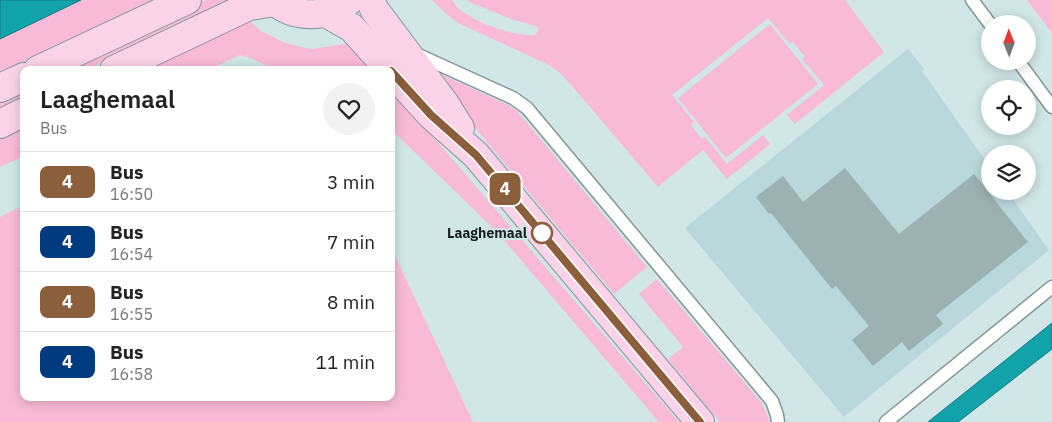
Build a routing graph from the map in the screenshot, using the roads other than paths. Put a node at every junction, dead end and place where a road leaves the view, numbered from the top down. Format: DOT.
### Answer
graph roads {
  1 [pos="186,0"];
  2 [pos="350,0"];
  3 [pos="371,0"];
  4 [pos="972,0"];
  5 [pos="274,1"];
  6 [pos="326,13"];
  7 [pos="983,15"];
  8 [pos="395,64"];
  9 [pos="46,66"];
  10 [pos="122,66"];
  11 [pos="1025,70"];
  12 [pos="20,79"];
  13 [pos="0,88"];
  14 [pos="1052,107"];
  15 [pos="20,114"];
  16 [pos="0,124"];
  17 [pos="1052,287"];
  18 [pos="700,422"];
  19 [pos="778,422"];
  20 [pos="886,422"];
  1 -- 9 [label="street"];
  2 -- 6 [label="street"];
  3 -- 8 [label="street"];
  4 -- 7 [label="lane"];
  5 -- 6 [label="street"];
  5 -- 10 [label="street"];
  6 -- 8 [label="street"];
  8 -- 18 [label="street"];
  8 -- 19 [label="lane"];
  11 -- 14 [label="lane"];
  12 -- 13 [label="street"];
  15 -- 16 [label="street"];
  17 -- 20 [label="lane"];
}
